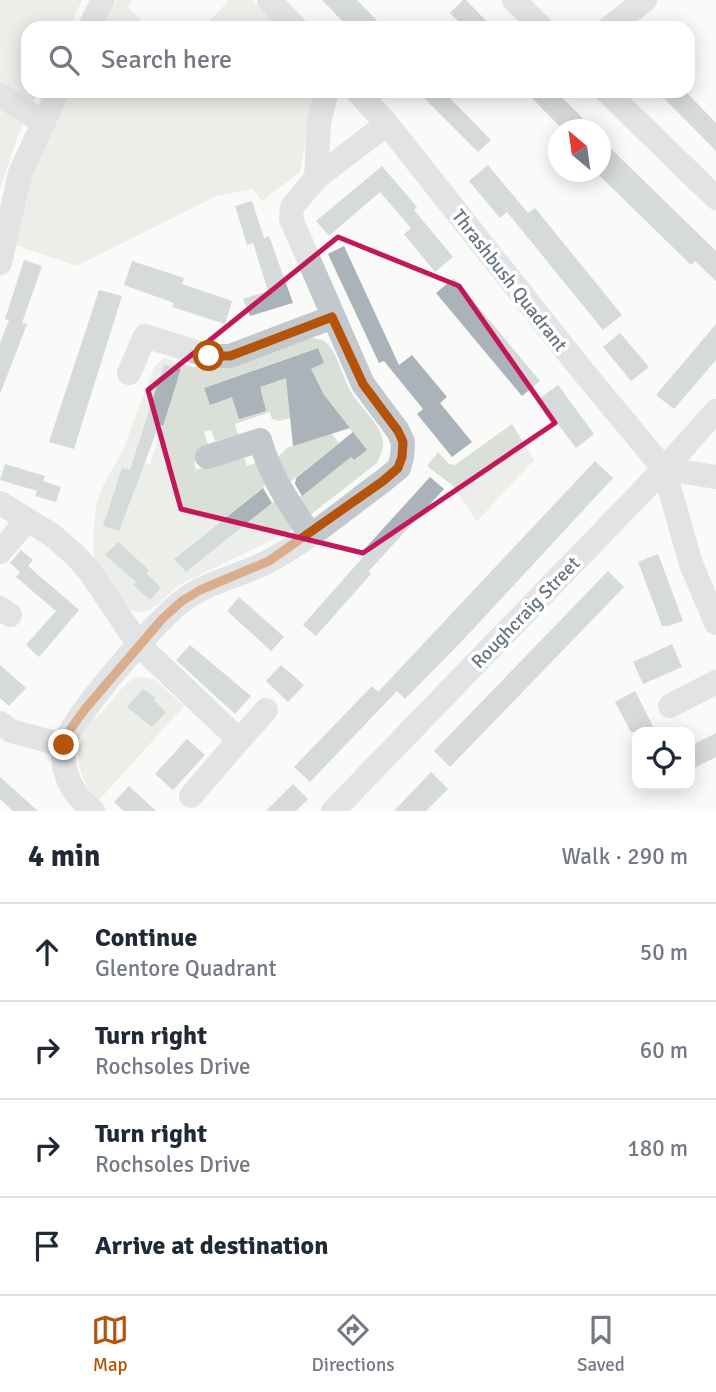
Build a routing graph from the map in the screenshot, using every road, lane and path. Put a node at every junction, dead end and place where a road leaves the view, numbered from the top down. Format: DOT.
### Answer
graph roads {
  1 [pos="103,0"];
  2 [pos="269,0"];
  3 [pos="514,0"];
  4 [pos="645,0"];
  5 [pos="92,21"];
  6 [pos="289,21"];
  7 [pos="535,21"];
  8 [pos="618,21"];
  9 [pos="0,95"];
  10 [pos="55,98"];
  11 [pos="325,98"];
  12 [pos="363,98"];
  13 [pos="613,98"];
  14 [pos="43,122"];
  15 [pos="387,124"];
  16 [pos="316,178"];
  17 [pos="716,198"];
  18 [pos="4,228"];
  19 [pos="0,262"];
  20 [pos="332,317"];
  21 [pos="129,373"];
  22 [pos="716,411"];
  23 [pos="207,457"];
  24 [pos="664,469"];
  25 [pos="716,477"];
  26 [pos="0,503"];
  27 [pos="27,520"];
  28 [pos="310,534"];
  29 [pos="0,552"];
  30 [pos="716,623"];
  31 [pos="139,645"];
  32 [pos="716,682"];
  33 [pos="670,706"];
  34 [pos="265,710"];
  35 [pos="0,723"];
  36 [pos="239,740"];
  37 [pos="64,745"];
  38 [pos="191,796"];
  39 [pos="93,811"];
  40 [pos="333,811"];
  1 -- 5 [label="street"];
  2 -- 6 [label="street"];
  3 -- 7 [label="street"];
  4 -- 8 [label="street"];
  9 -- 14 [label="street"];
  10 -- 14 [label="street"];
  11 -- 16 [label="street"];
  12 -- 15 [label="street, Thrashbush Quadrant"];
  13 -- 17 [label="street"];
  14 -- 18 [label="street"];
  15 -- 16 [label="street"];
  15 -- 24 [label="street, Thrashbush Quadrant"];
  16 -- 20 [label="street"];
  18 -- 19 [label="street"];
  20 -- 21 [label="street"];
  20 -- 28 [label="street"];
  22 -- 24 [label="street, Roughcraig Street"];
  23 -- 28 [label="street"];
  24 -- 25 [label="street"];
  24 -- 30 [label="street"];
  24 -- 40 [label="street, Roughcraig Street"];
  26 -- 27 [label="street"];
  27 -- 29 [label="street"];
  27 -- 31 [label="street"];
  28 -- 31 [label="street"];
  31 -- 36 [label="street"];
  31 -- 37 [label="street"];
  32 -- 33 [label="street"];
  34 -- 36 [label="street"];
  35 -- 37 [label="street"];
  36 -- 38 [label="street"];
  37 -- 39 [label="street"];
}
